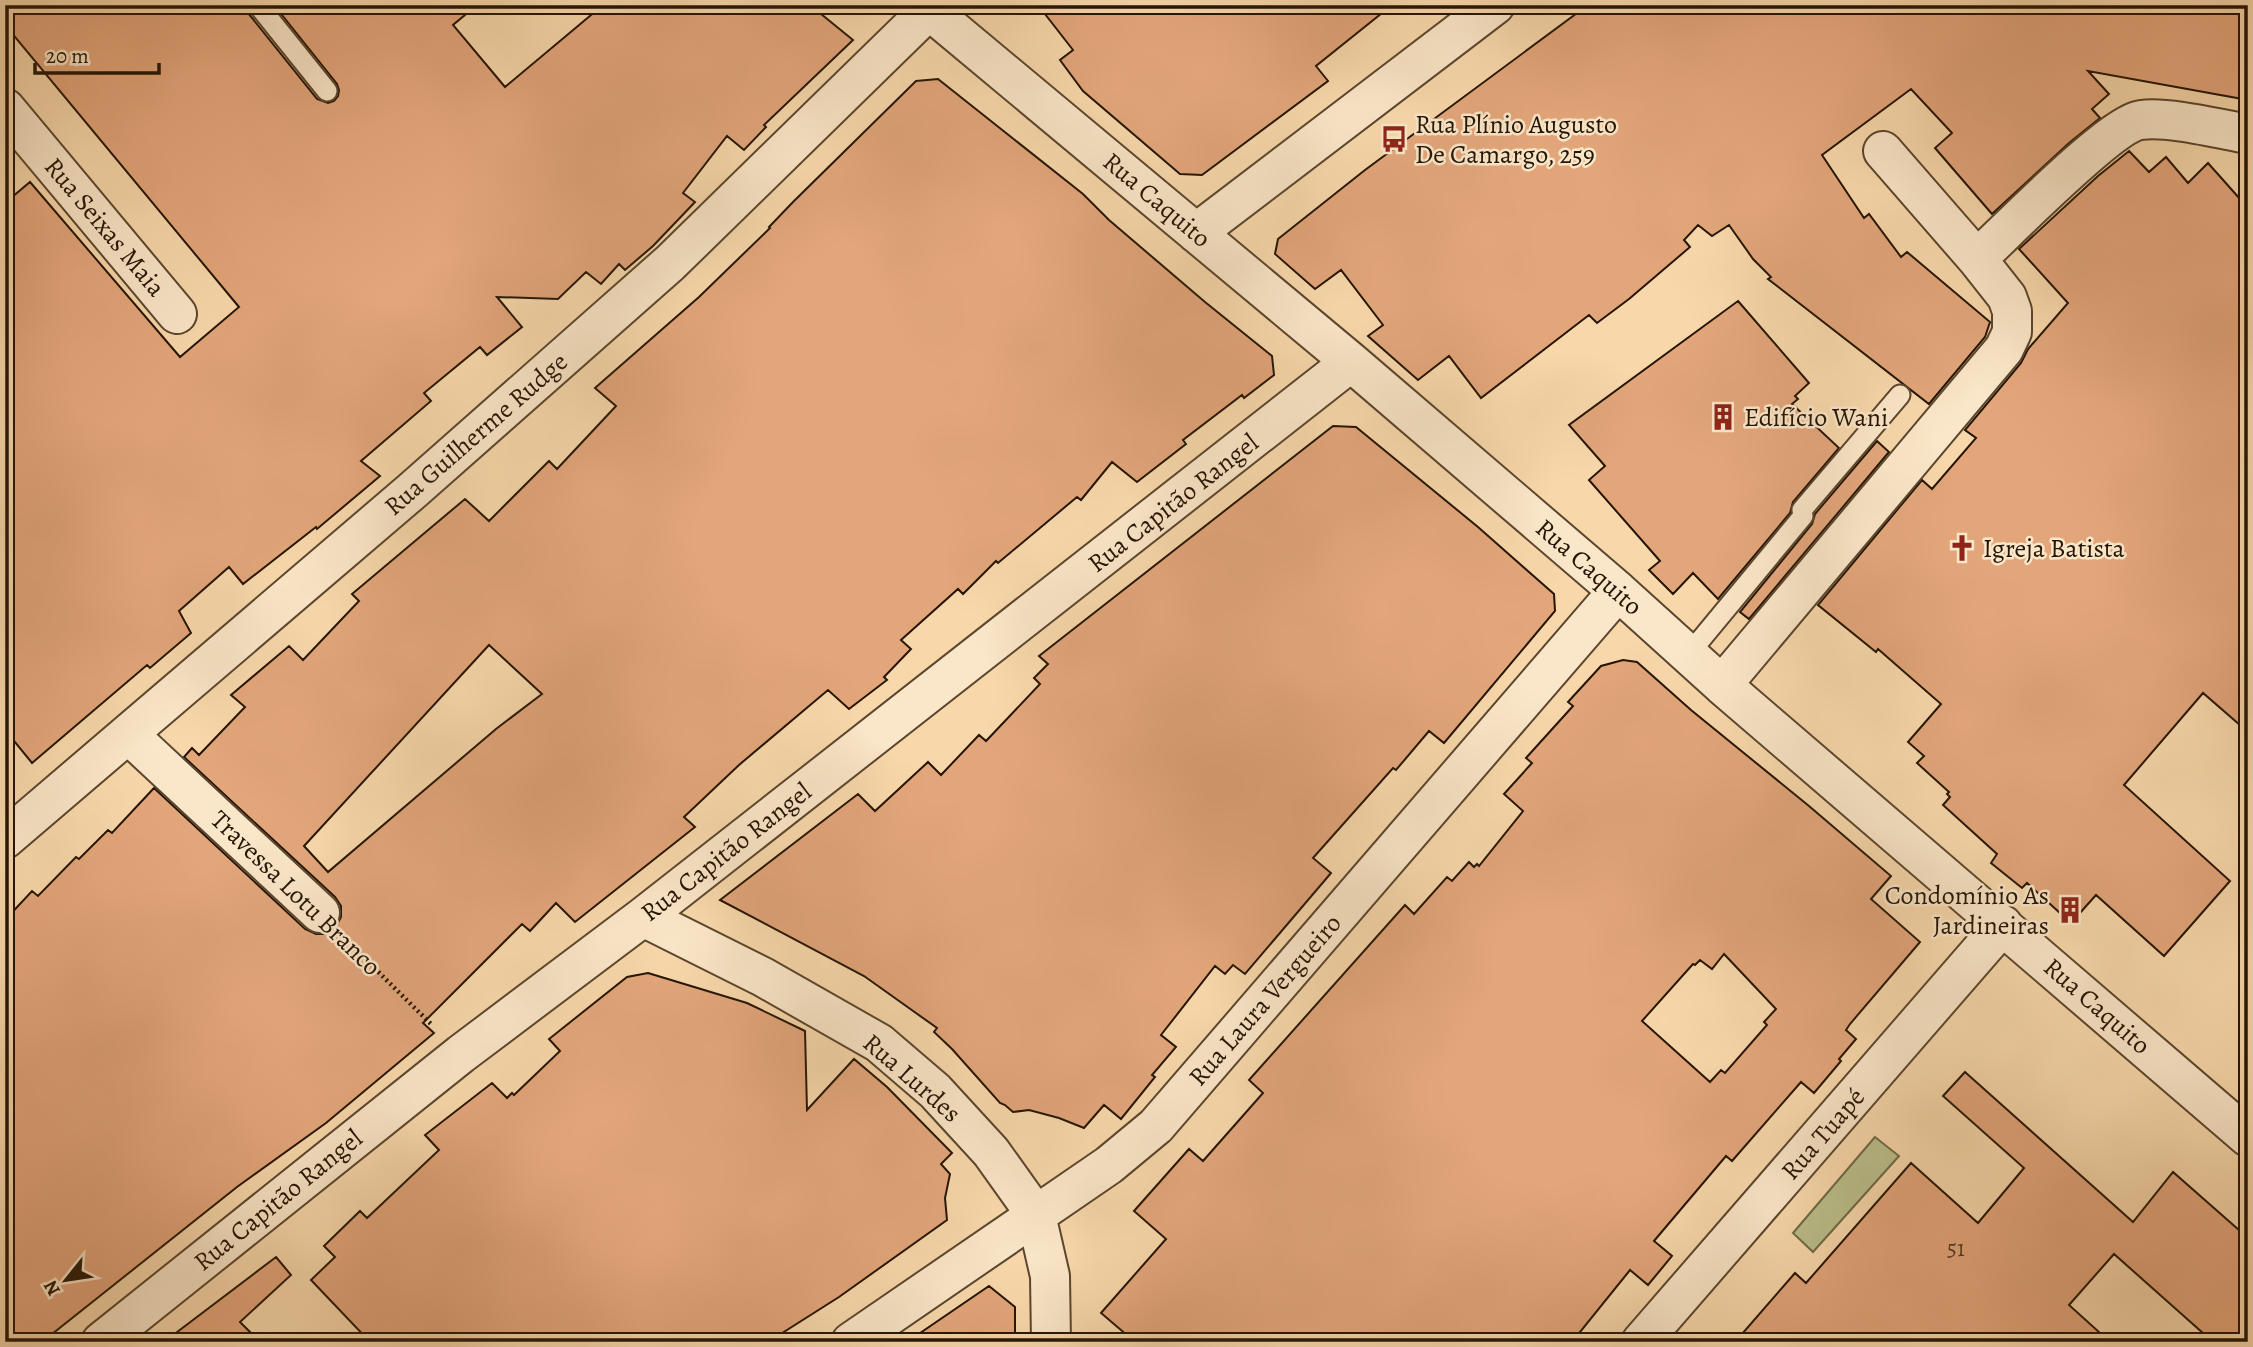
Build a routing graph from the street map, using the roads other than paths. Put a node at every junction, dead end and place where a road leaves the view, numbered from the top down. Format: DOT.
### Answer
graph roads {
  1 [pos="258,5"];
  2 [pos="1495,5"];
  3 [pos="926,8"];
  4 [pos="327,91"];
  5 [pos="5,108"];
  6 [pos="2248,134"];
  7 [pos="1883,151"];
  8 [pos="1196,233"];
  9 [pos="1978,259"];
  10 [pos="177,314"];
  11 [pos="1351,362"];
  12 [pos="1900,395"];
  13 [pos="1618,591"];
  14 [pos="1688,655"];
  15 [pos="1722,685"];
  16 [pos="129,735"];
  17 [pos="5,839"];
  18 [pos="320,913"];
  19 [pos="643,917"];
  20 [pos="2003,925"];
  21 [pos="2248,1137"];
  22 [pos="1036,1215"];
  23 [pos="101,1342"];
  24 [pos="851,1342"];
  25 [pos="1051,1342"];
  26 [pos="1641,1342"];
  1 -- 4 [label="lane"];
  2 -- 8 [label="street"];
  3 -- 8 [label="street, Rua Caquito"];
  3 -- 16 [label="street, Rua Guilherme Rudge"];
  5 -- 10 [label="street, Rua Seixas Maia"];
  6 -- 9 [label="street"];
  7 -- 9 [label="street"];
  8 -- 11 [label="street, Rua Caquito"];
  9 -- 15 [label="street"];
  11 -- 13 [label="street, Rua Caquito"];
  11 -- 19 [label="street, Rua Capitão Rangel"];
  12 -- 14 [label="lane"];
  13 -- 14 [label="street, Rua Caquito"];
  13 -- 22 [label="street, Rua Laura Vergueiro"];
  14 -- 15 [label="street, Rua Caquito"];
  15 -- 20 [label="street, Rua Caquito"];
  16 -- 17 [label="street, Rua Guilherme Rudge"];
  16 -- 18 [label="street, Travessa Lotu Branco"];
  19 -- 22 [label="street, Rua Lurdes"];
  19 -- 23 [label="street, Rua Capitão Rangel"];
  20 -- 21 [label="street, Rua Caquito"];
  20 -- 26 [label="street, Rua Tuapé"];
  22 -- 24 [label="street, Rua Laura Vergueiro"];
  22 -- 25 [label="street, Rua Lurdes"];
}
